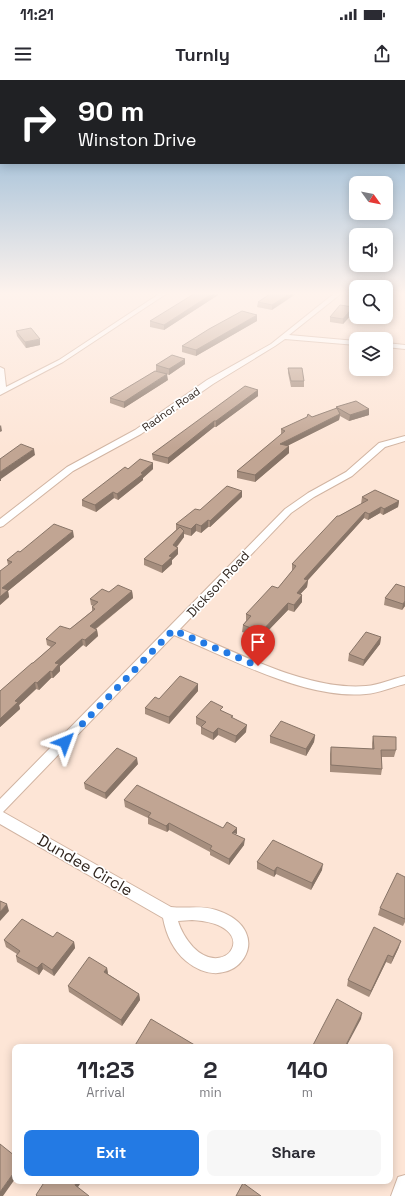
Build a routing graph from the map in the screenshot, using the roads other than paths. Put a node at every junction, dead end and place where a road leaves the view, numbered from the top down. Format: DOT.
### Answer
graph roads {
  1 [pos="86,344"];
  2 [pos="274,344"];
  3 [pos="393,346"];
  4 [pos="405,346"];
  5 [pos="0,369"];
  6 [pos="1,392"];
  7 [pos="405,438"];
  8 [pos="0,524"];
  9 [pos="173,630"];
  10 [pos="405,680"];
  11 [pos="0,808"];
  12 [pos="0,817"];
  13 [pos="170,914"];
  14 [pos="405,1184"];
  15 [pos="400,1196"];
  1 -- 6 [label="street"];
  2 -- 8 [label="street, Radnor Road"];
  3 -- 4 [label="street"];
  5 -- 6 [label="street"];
  7 -- 9 [label="street, Dickson Road"];
  9 -- 10 [label="street"];
  9 -- 11 [label="street, Dickson Road"];
  12 -- 13 [label="street, Dundee Circle"];
  13 -- 13 [label="street"];
  14 -- 15 [label="street"];
}
